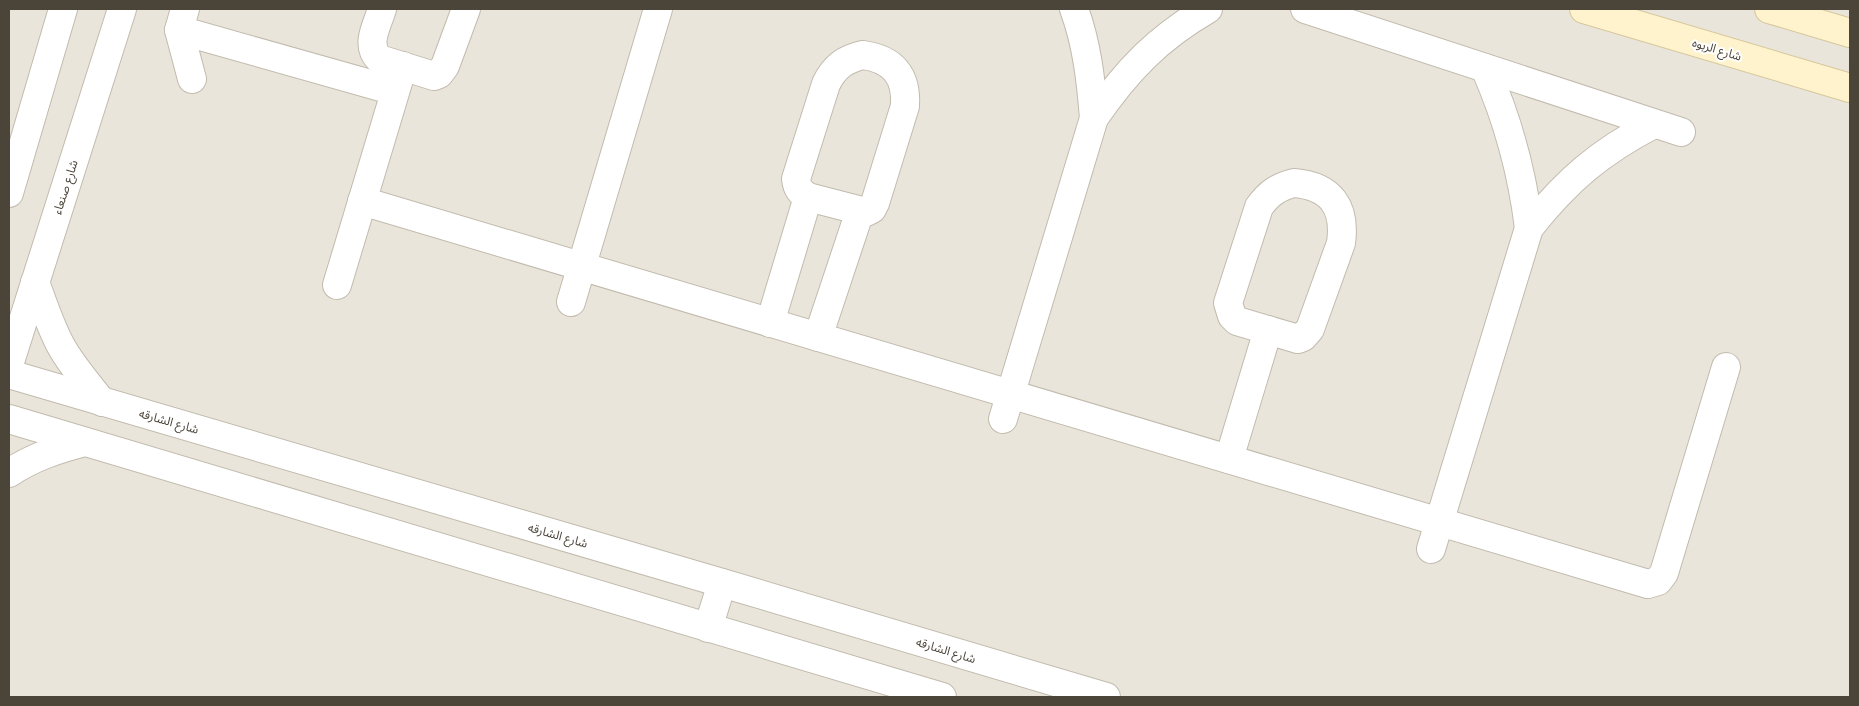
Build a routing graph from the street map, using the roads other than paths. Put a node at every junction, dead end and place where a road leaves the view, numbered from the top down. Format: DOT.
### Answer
graph roads {
  1 [pos="64,9"];
  2 [pos="122,9"];
  3 [pos="382,9"];
  4 [pos="466,9"];
  5 [pos="658,9"];
  6 [pos="1074,9"];
  7 [pos="1208,9"];
  8 [pos="1304,9"];
  9 [pos="1584,9"];
  10 [pos="1769,9"];
  11 [pos="182,19"];
  12 [pos="1850,33"];
  13 [pos="1485,68"];
  14 [pos="399,78"];
  15 [pos="192,79"];
  16 [pos="1850,88"];
  17 [pos="1094,118"];
  18 [pos="1654,124"];
  19 [pos="1681,132"];
  20 [pos="9,193"];
  21 [pos="808,197"];
  22 [pos="362,201"];
  23 [pos="860,211"];
  24 [pos="1529,228"];
  25 [pos="581,266"];
  26 [pos="35,282"];
  27 [pos="337,285"];
  28 [pos="571,302"];
  29 [pos="770,323"];
  30 [pos="1268,330"];
  31 [pos="818,337"];
  32 [pos="9,365"];
  33 [pos="1726,367"];
  34 [pos="9,374"];
  35 [pos="102,402"];
  36 [pos="1007,406"];
  37 [pos="9,419"];
  38 [pos="85,442"];
  39 [pos="1229,459"];
  40 [pos="9,473"];
  41 [pos="1440,522"];
  42 [pos="1431,550"];
  43 [pos="722,583"];
  44 [pos="708,628"];
  45 [pos="942,697"];
  46 [pos="1106,697"];
  1 -- 20 [label="street"];
  2 -- 26 [label="street, شارع صنعاء"];
  3 -- 14 [label="street"];
  4 -- 14 [label="street"];
  5 -- 25 [label="street"];
  6 -- 17 [label="street"];
  7 -- 17 [label="street"];
  8 -- 13 [label="street"];
  9 -- 16 [label="street, شارع الربوه"];
  10 -- 12 [label="street"];
  11 -- 14 [label="street"];
  11 -- 15 [label="street"];
  13 -- 18 [label="street"];
  13 -- 24 [label="street"];
  14 -- 22 [label="street"];
  17 -- 36 [label="street"];
  18 -- 19 [label="street"];
  18 -- 24 [label="street"];
  21 -- 23 [label="street"];
  21 -- 23 [label="street"];
  21 -- 29 [label="street"];
  22 -- 25 [label="street"];
  22 -- 27 [label="street"];
  23 -- 31 [label="street"];
  24 -- 41 [label="street"];
  25 -- 28 [label="street"];
  25 -- 29 [label="street"];
  26 -- 32 [label="street, شارع صنعاء"];
  26 -- 35 [label="street"];
  29 -- 31 [label="street"];
  30 -- 30 [label="street"];
  30 -- 39 [label="street"];
  31 -- 36 [label="street"];
  33 -- 41 [label="street"];
  34 -- 35 [label="street, شارع الشارقه"];
  35 -- 43 [label="street, شارع الشارقه"];
  36 -- 39 [label="street"];
  37 -- 38 [label="street"];
  38 -- 40 [label="street"];
  38 -- 44 [label="street"];
  39 -- 41 [label="street"];
  41 -- 42 [label="street"];
  43 -- 44 [label="street"];
  43 -- 46 [label="street, شارع الشارقه"];
  44 -- 45 [label="street"];
}
